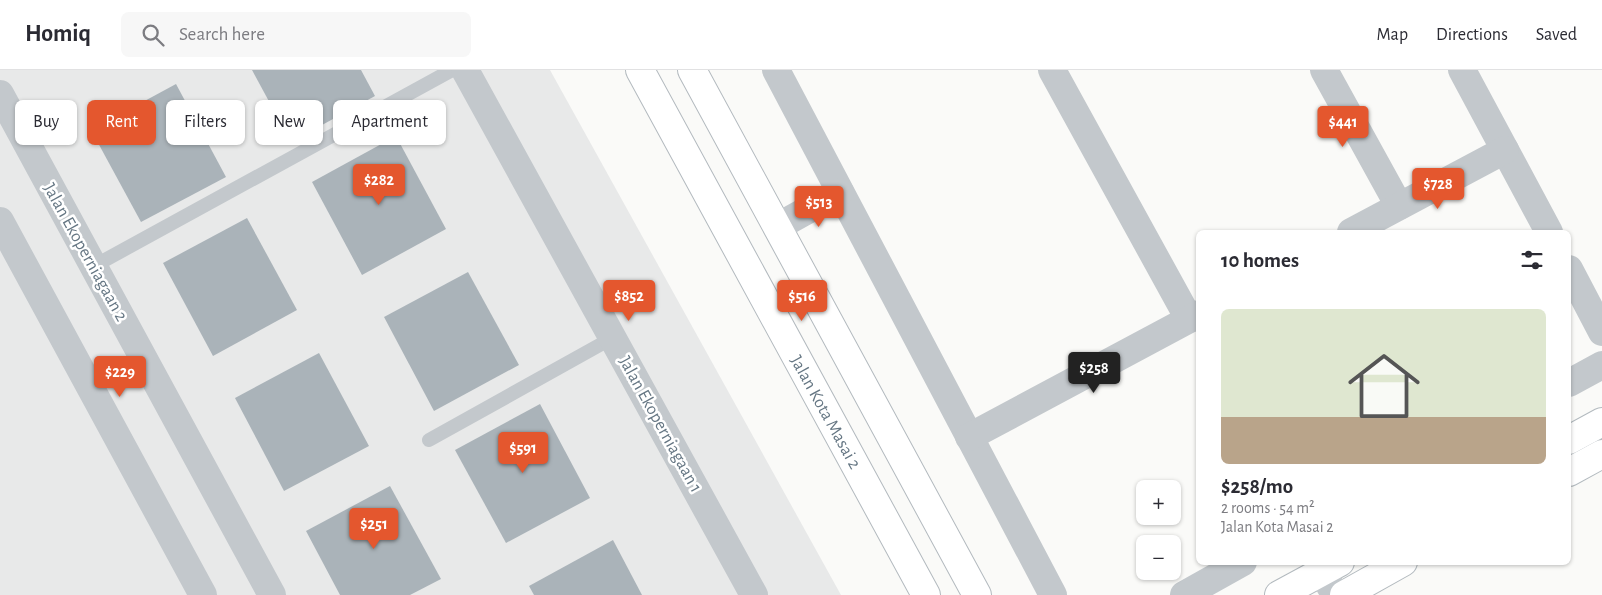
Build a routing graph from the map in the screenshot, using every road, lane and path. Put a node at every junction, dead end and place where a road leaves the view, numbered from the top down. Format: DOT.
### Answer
graph roads {
  1 [pos="452,70"];
  2 [pos="466,70"];
  3 [pos="640,70"];
  4 [pos="692,70"];
  5 [pos="776,70"];
  6 [pos="1052,70"];
  7 [pos="1324,70"];
  8 [pos="1462,70"];
  9 [pos="0,94"];
  10 [pos="1505,150"];
  11 [pos="840,192"];
  12 [pos="1399,206"];
  13 [pos="0,221"];
  14 [pos="777,227"];
  15 [pos="1355,230"];
  16 [pos="1548,230"];
  17 [pos="94,266"];
  18 [pos="1571,273"];
  19 [pos="1194,317"];
  20 [pos="1602,332"];
  21 [pos="614,337"];
  22 [pos="1602,365"];
  23 [pos="1571,382"];
  24 [pos="1602,422"];
  25 [pos="969,437"];
  26 [pos="1571,439"];
  27 [pos="429,440"];
  28 [pos="1602,454"];
  29 [pos="1571,471"];
  30 [pos="1238,565"];
  31 [pos="1398,565"];
  32 [pos="1328,573"];
  33 [pos="203,595"];
  34 [pos="272,595"];
  35 [pos="754,595"];
  36 [pos="926,595"];
  37 [pos="977,595"];
  38 [pos="1053,595"];
  39 [pos="1184,595"];
  40 [pos="1279,595"];
  41 [pos="1344,595"];
  1 -- 17 [label="lane"];
  2 -- 21 [label="street, Jalan Ekoperniagaan 1"];
  3 -- 36 [label="main road, Jalan Kota Masai 2"];
  4 -- 14 [label="main road"];
  5 -- 11 [label="street"];
  6 -- 19 [label="street"];
  7 -- 12 [label="street"];
  8 -- 10 [label="street"];
  9 -- 17 [label="street, Jalan Ekoperniagaan 2"];
  10 -- 12 [label="street"];
  10 -- 16 [label="street"];
  11 -- 14 [label="street"];
  11 -- 25 [label="street"];
  12 -- 15 [label="street"];
  13 -- 33 [label="street"];
  14 -- 37 [label="main road"];
  17 -- 34 [label="street, Jalan Ekoperniagaan 2"];
  18 -- 20 [label="street"];
  19 -- 25 [label="street"];
  21 -- 27 [label="lane"];
  21 -- 35 [label="street, Jalan Ekoperniagaan 1"];
  22 -- 23 [label="street"];
  24 -- 26 [label="main road"];
  25 -- 38 [label="street"];
  28 -- 29 [label="main road"];
  30 -- 39 [label="street"];
  31 -- 41 [label="main road"];
  32 -- 40 [label="main road"];
}
